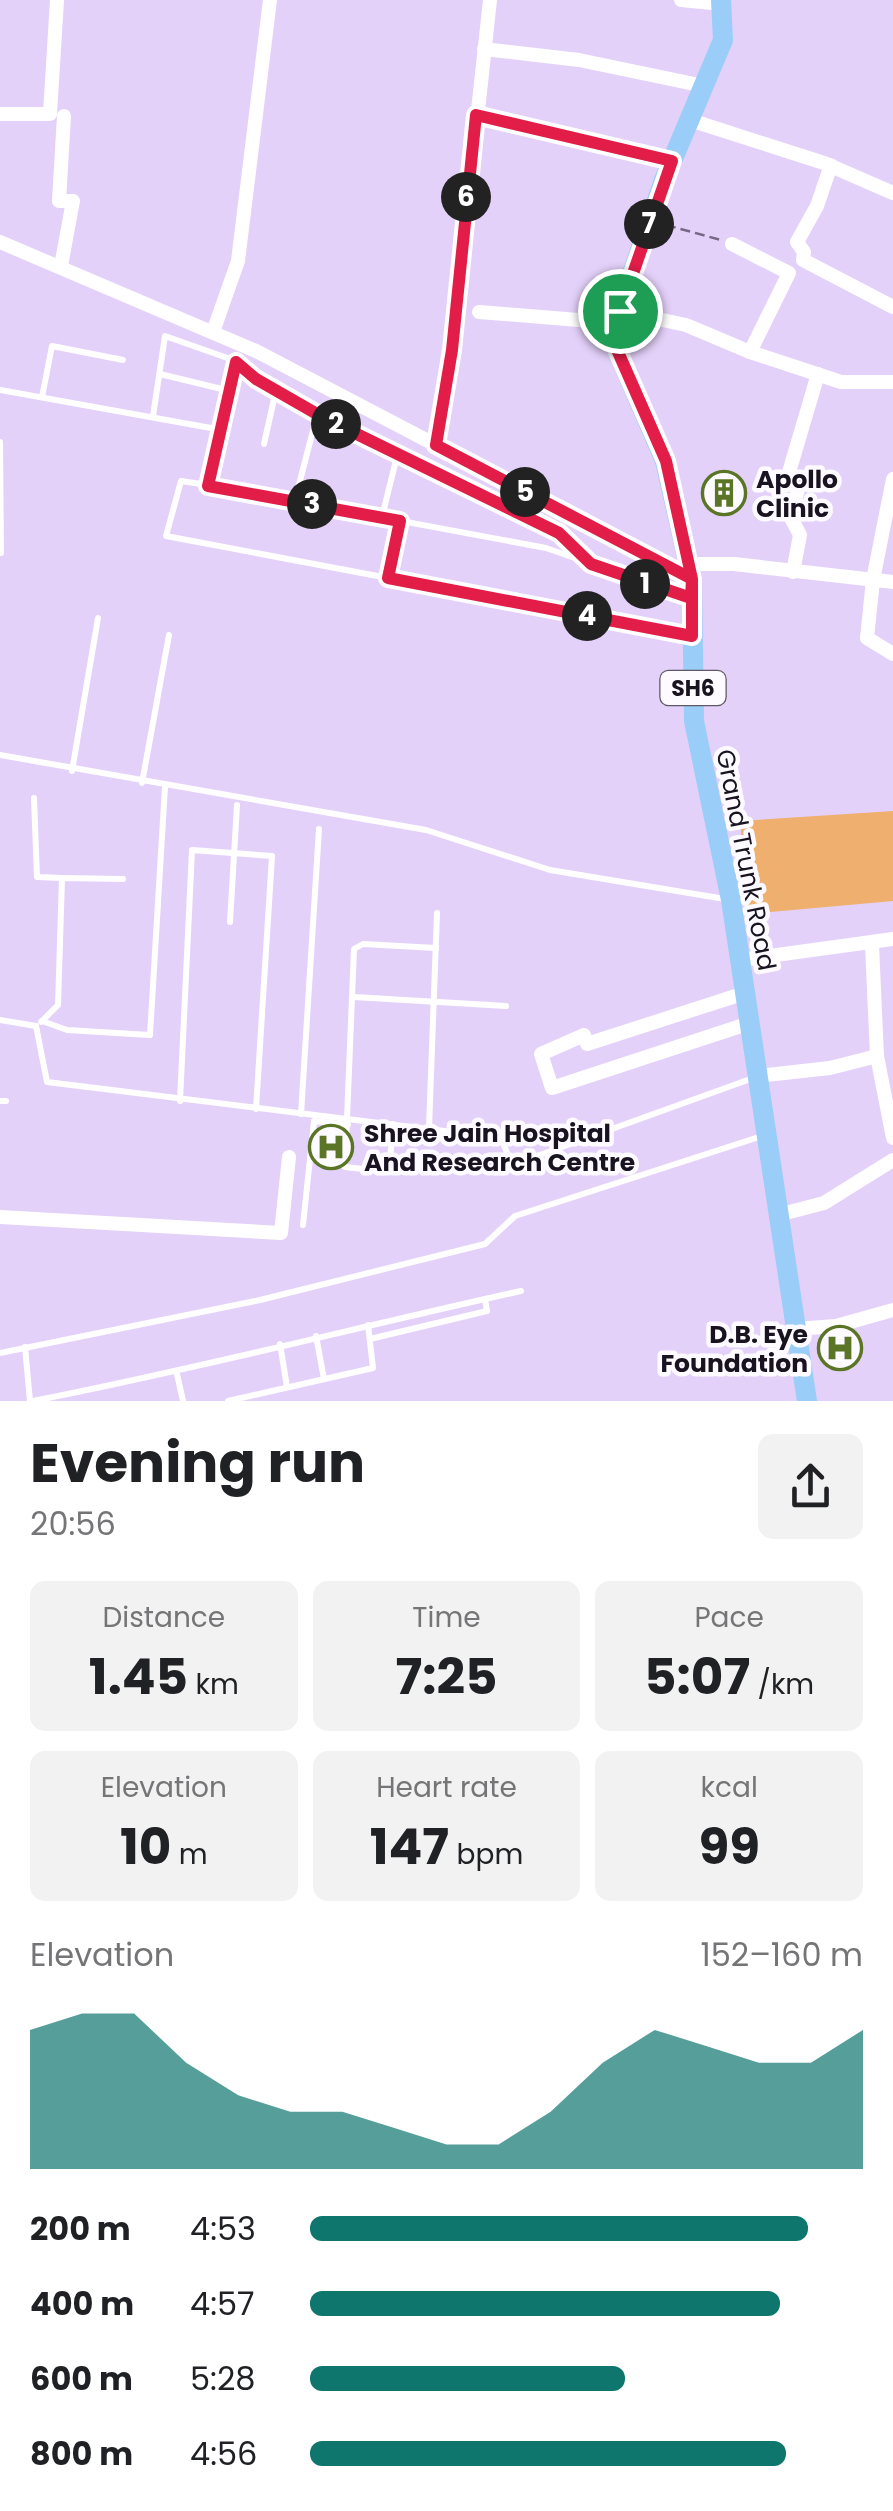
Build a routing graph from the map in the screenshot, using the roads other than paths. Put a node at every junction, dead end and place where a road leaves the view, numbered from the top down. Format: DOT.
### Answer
graph roads {
  1 [pos="57,0"];
  2 [pos="270,0"];
  3 [pos="490,0"];
  4 [pos="681,0"];
  5 [pos="722,2"];
  6 [pos="484,50"];
  7 [pos="704,86"];
  8 [pos="0,114"];
  9 [pos="476,115"];
  10 [pos="64,116"];
  11 [pos="690,120"];
  12 [pos="672,161"];
  13 [pos="831,166"];
  14 [pos="893,193"];
  15 [pos="0,242"];
  16 [pos="732,244"];
  17 [pos="803,260"];
  18 [pos="60,266"];
  19 [pos="789,273"];
  20 [pos="893,307"];
  21 [pos="479,312"];
  22 [pos="618,317"];
  23 [pos="213,332"];
  24 [pos="750,352"];
  25 [pos="123,360"];
  26 [pos="236,362"];
  27 [pos="160,374"];
  28 [pos="818,374"];
  29 [pos="893,382"];
  30 [pos="0,390"];
  31 [pos="276,390"];
  32 [pos="230,391"];
  33 [pos="42,398"];
  34 [pos="317,414"];
  35 [pos="153,416"];
  36 [pos="222,430"];
  37 [pos="0,442"];
  38 [pos="264,444"];
  39 [pos="436,445"];
  40 [pos="397,456"];
  41 [pos="893,478"];
  42 [pos="208,486"];
  43 [pos="294,501"];
  44 [pos="382,518"];
  45 [pos="400,521"];
  46 [pos="1,553"];
  47 [pos="591,564"];
  48 [pos="793,572"];
  49 [pos="388,578"];
  50 [pos="691,580"];
  51 [pos="873,580"];
  52 [pos="893,582"];
  53 [pos="98,618"];
  54 [pos="169,635"];
  55 [pos="692,636"];
  56 [pos="893,654"];
  57 [pos="0,755"];
  58 [pos="72,771"];
  59 [pos="142,783"];
  60 [pos="164,787"];
  61 [pos="34,798"];
  62 [pos="237,805"];
  63 [pos="319,829"];
  64 [pos="235,854"];
  65 [pos="62,878"];
  66 [pos="123,879"];
  67 [pos="732,900"];
  68 [pos="437,913"];
  69 [pos="230,922"];
  70 [pos="893,939"];
  71 [pos="872,944"];
  72 [pos="436,948"];
  73 [pos="740,960"];
  74 [pos="746,993"];
  75 [pos="354,997"];
  76 [pos="434,1001"];
  77 [pos="506,1006"];
  78 [pos="0,1020"];
  79 [pos="39,1024"];
  80 [pos="750,1024"];
  81 [pos="893,1037"];
  82 [pos="877,1048"];
  83 [pos="757,1076"];
  84 [pos="180,1101"];
  85 [pos="256,1110"];
  86 [pos="300,1114"];
  87 [pos="348,1122"];
  88 [pos="393,1124"];
  89 [pos="429,1128"];
  90 [pos="766,1134"];
  91 [pos="893,1138"];
  92 [pos="288,1157"];
  93 [pos="893,1160"];
  94 [pos="778,1215"];
  95 [pos="0,1217"];
  96 [pos="303,1225"];
  97 [pos="521,1290"];
  98 [pos="485,1299"];
  99 [pos="893,1310"];
  100 [pos="368,1324"];
  101 [pos="795,1329"];
  102 [pos="316,1336"];
  103 [pos="370,1339"];
  104 [pos="280,1344"];
  105 [pos="25,1347"];
  106 [pos="0,1353"];
  107 [pos="176,1374"];
  108 [pos="324,1379"];
  109 [pos="288,1388"];
  110 [pos="32,1401"];
  111 [pos="183,1401"];
  112 [pos="228,1401"];
  113 [pos="807,1401"];
  1 -- 8 [label="street"];
  2 -- 23 [label="street"];
  3 -- 6 [label="street"];
  4 -- 5 [label="street"];
  5 -- 7 [label="main road"];
  6 -- 7 [label="street"];
  6 -- 9 [label="street"];
  7 -- 11 [label="main road"];
  9 -- 12 [label="street"];
  9 -- 39 [label="street"];
  10 -- 18 [label="street"];
  11 -- 12 [label="main road"];
  11 -- 13 [label="street"];
  12 -- 22 [label="main road"];
  13 -- 14 [label="street"];
  13 -- 17 [label="street"];
  15 -- 18 [label="street"];
  16 -- 19 [label="street"];
  17 -- 19 [label="street"];
  17 -- 20 [label="street"];
  18 -- 23 [label="street"];
  19 -- 24 [label="street"];
  21 -- 22 [label="street"];
  22 -- 24 [label="street"];
  22 -- 50 [label="main road, Grand Trunk Road / SH6"];
  23 -- 39 [label="street"];
  24 -- 28 [label="street"];
  25 -- 33 [label="lane"];
  26 -- 27 [label="lane"];
  26 -- 31 [label="lane"];
  26 -- 32 [label="lane"];
  27 -- 32 [label="lane"];
  27 -- 35 [label="lane"];
  28 -- 29 [label="street"];
  28 -- 48 [label="street"];
  30 -- 33 [label="lane"];
  31 -- 34 [label="lane"];
  31 -- 38 [label="lane"];
  32 -- 36 [label="lane"];
  33 -- 35 [label="lane"];
  34 -- 40 [label="lane"];
  34 -- 43 [label="lane"];
  35 -- 36 [label="lane"];
  36 -- 42 [label="lane"];
  37 -- 46 [label="lane"];
  39 -- 50 [label="street"];
  40 -- 44 [label="lane"];
  40 -- 47 [label="lane"];
  41 -- 51 [label="street"];
  42 -- 43 [label="lane"];
  42 -- 49 [label="lane"];
  43 -- 44 [label="lane"];
  44 -- 45 [label="lane"];
  45 -- 47 [label="lane"];
  45 -- 49 [label="lane"];
  47 -- 50 [label="lane"];
  48 -- 50 [label="street"];
  48 -- 51 [label="street"];
  49 -- 55 [label="lane"];
  50 -- 55 [label="main road, Grand Trunk Road / SH6"];
  51 -- 52 [label="street"];
  51 -- 56 [label="street"];
  53 -- 58 [label="lane"];
  54 -- 59 [label="lane"];
  55 -- 67 [label="main road, Grand Trunk Road / SH6"];
  57 -- 58 [label="lane"];
  58 -- 59 [label="lane"];
  59 -- 60 [label="lane"];
  60 -- 67 [label="lane"];
  60 -- 79 [label="lane"];
  61 -- 65 [label="lane"];
  62 -- 64 [label="lane"];
  63 -- 86 [label="lane"];
  64 -- 69 [label="lane"];
  64 -- 84 [label="lane"];
  64 -- 85 [label="lane"];
  65 -- 66 [label="lane"];
  65 -- 79 [label="lane"];
  67 -- 73 [label="main road, Grand Trunk Road / SH6"];
  68 -- 72 [label="lane"];
  70 -- 71 [label="street"];
  71 -- 73 [label="street"];
  71 -- 82 [label="street"];
  72 -- 75 [label="lane"];
  72 -- 76 [label="lane"];
  73 -- 74 [label="main road, Grand Trunk Road / SH6"];
  74 -- 80 [label="main road, Grand Trunk Road / SH6"];
  74 -- 80 [label="street"];
  75 -- 76 [label="lane"];
  75 -- 87 [label="lane"];
  76 -- 77 [label="lane"];
  76 -- 89 [label="lane"];
  78 -- 79 [label="lane"];
  79 -- 84 [label="lane"];
  80 -- 83 [label="main road, Grand Trunk Road / SH6"];
  81 -- 82 [label="street"];
  82 -- 83 [label="street"];
  82 -- 91 [label="street"];
  83 -- 89 [label="lane"];
  83 -- 90 [label="main road, Grand Trunk Road / SH6"];
  84 -- 85 [label="lane"];
  85 -- 86 [label="lane"];
  86 -- 87 [label="lane"];
  87 -- 88 [label="lane"];
  87 -- 88 [label="lane"];
  87 -- 96 [label="lane"];
  88 -- 89 [label="lane"];
  90 -- 94 [label="main road, Grand Trunk Road / SH6"];
  90 -- 105 [label="lane"];
  92 -- 95 [label="street"];
  93 -- 94 [label="street"];
  94 -- 101 [label="main road, Grand Trunk Road / SH6"];
  97 -- 98 [label="lane"];
  98 -- 100 [label="lane"];
  98 -- 103 [label="lane"];
  99 -- 101 [label="street"];
  100 -- 102 [label="lane"];
  100 -- 103 [label="lane"];
  101 -- 113 [label="main road, Grand Trunk Road / SH6"];
  102 -- 104 [label="lane"];
  102 -- 108 [label="lane"];
  103 -- 108 [label="lane"];
  104 -- 107 [label="lane"];
  104 -- 109 [label="lane"];
  105 -- 106 [label="lane"];
  105 -- 110 [label="lane"];
  107 -- 110 [label="lane"];
  107 -- 111 [label="lane"];
  108 -- 109 [label="lane"];
  109 -- 112 [label="lane"];
}
